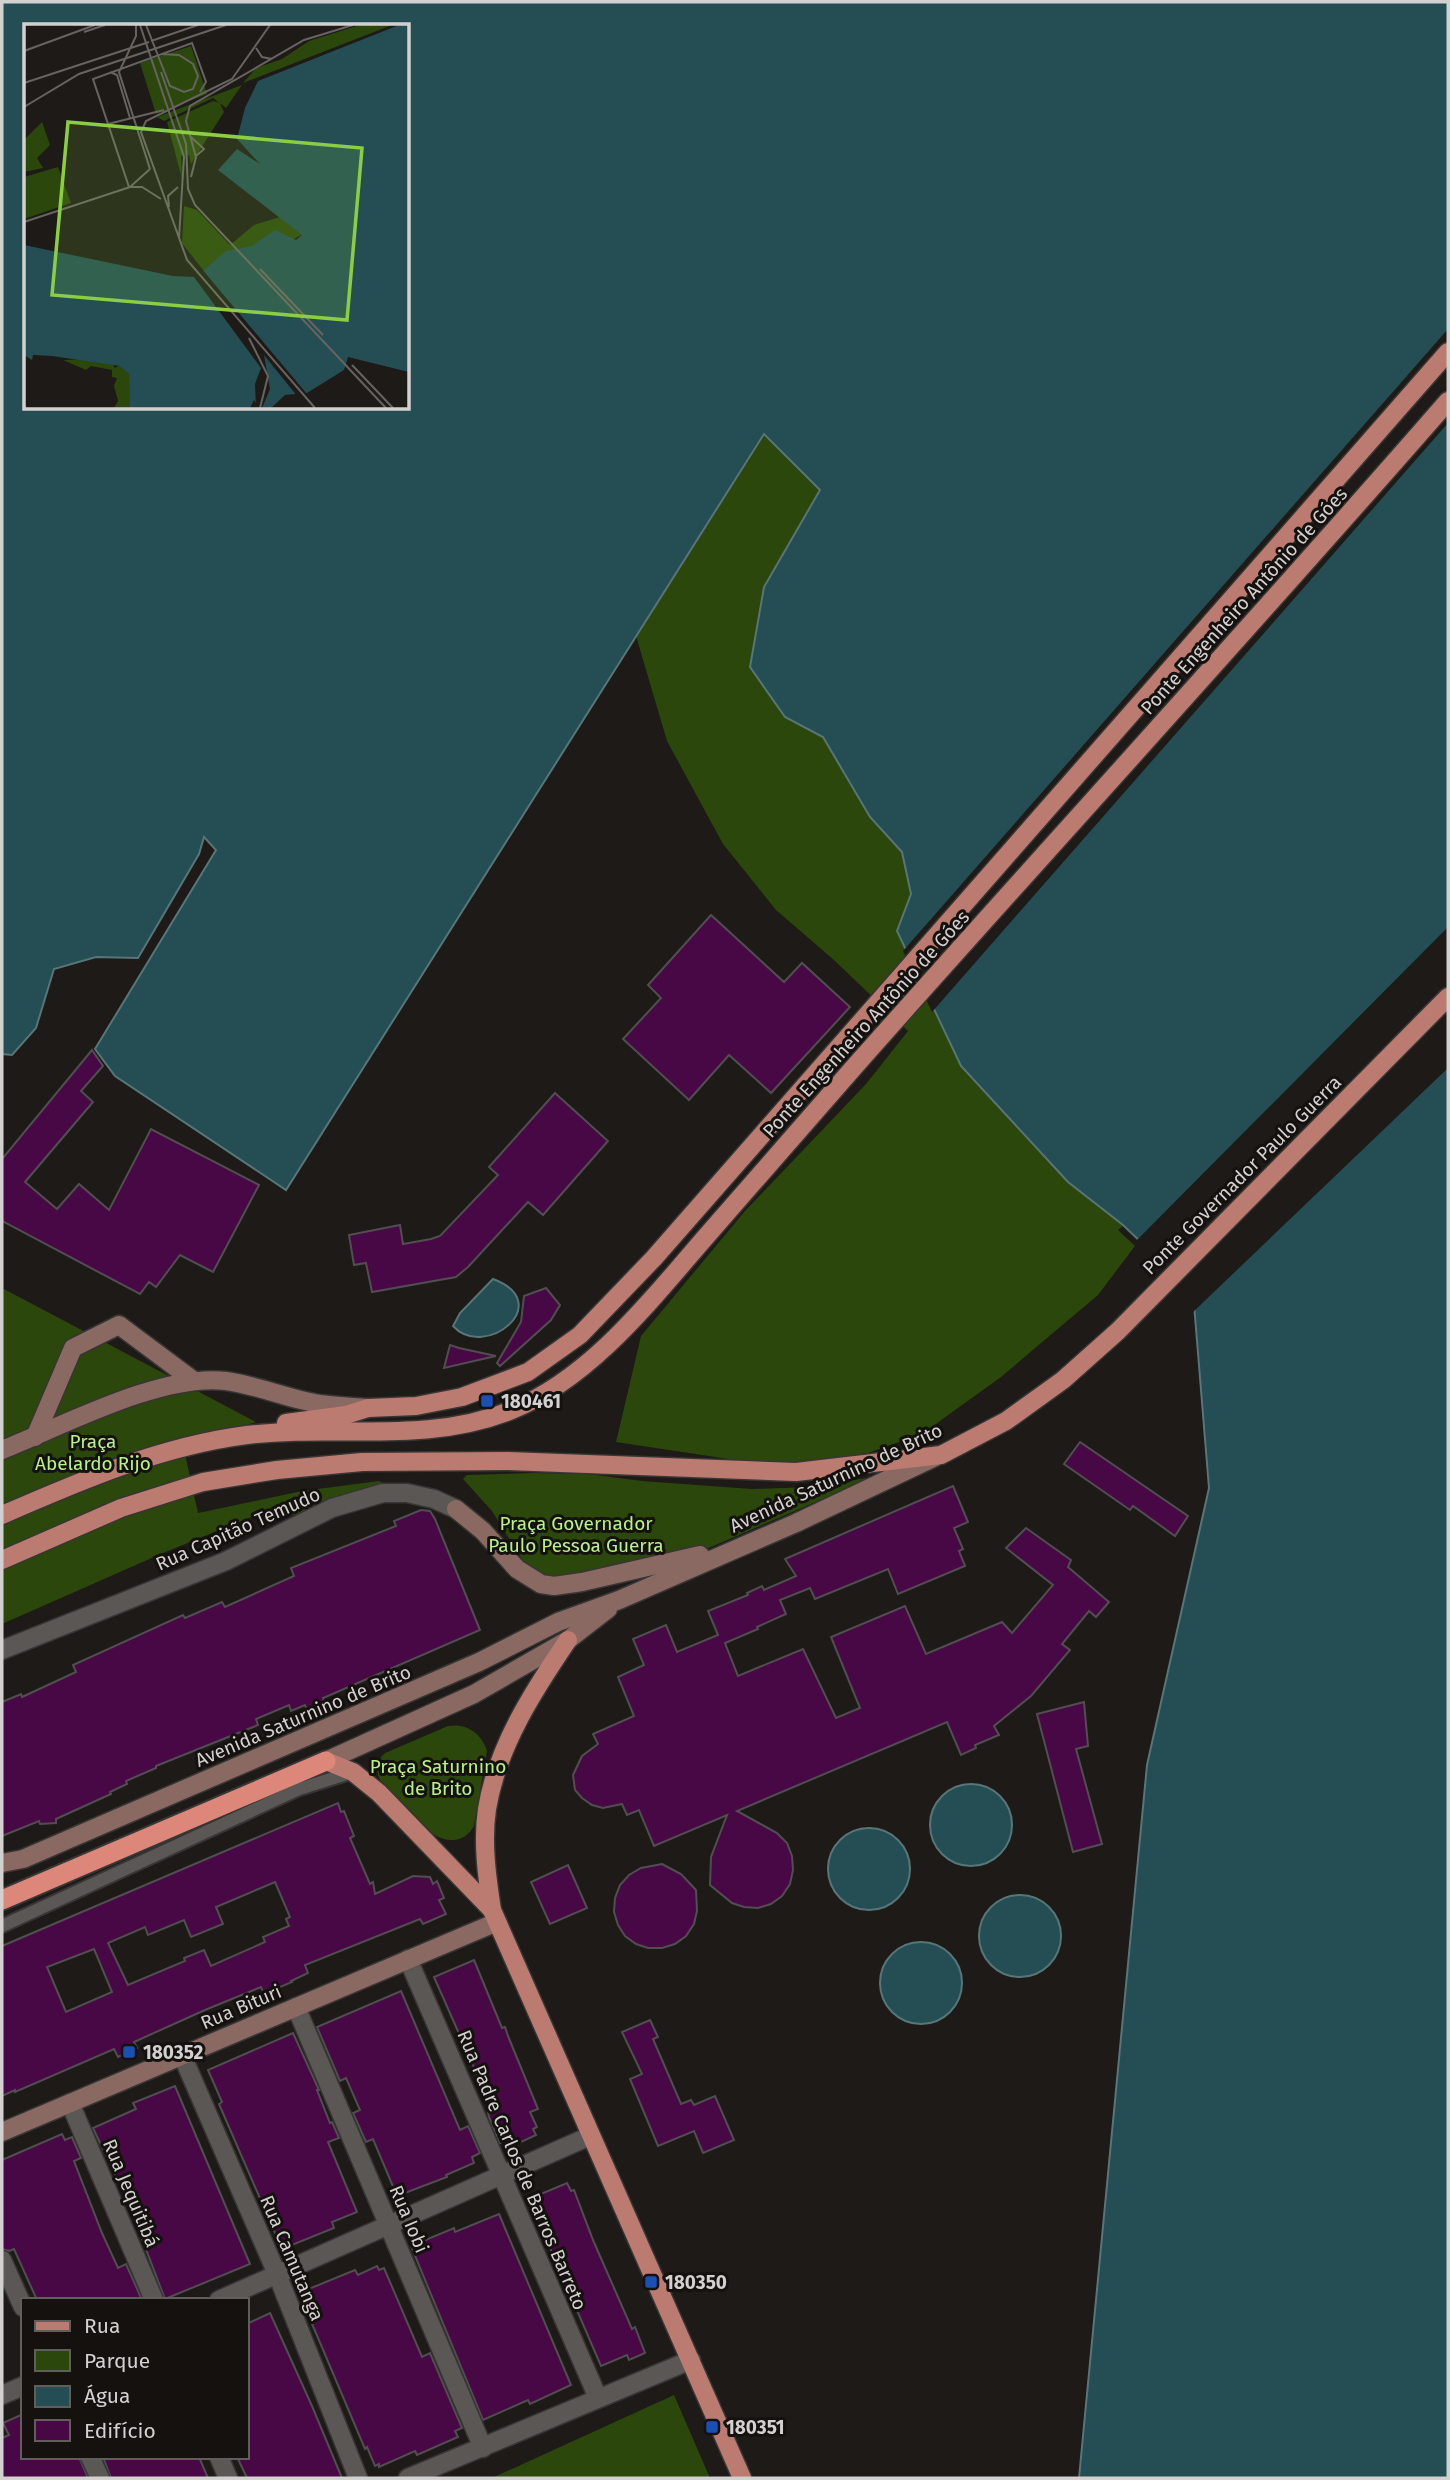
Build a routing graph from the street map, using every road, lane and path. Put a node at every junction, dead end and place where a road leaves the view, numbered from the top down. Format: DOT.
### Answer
graph roads {
  1 [pos="1448,352"];
  2 [pos="1448,401"];
  3 [pos="1448,997"];
  4 [pos="1063,1380"];
  5 [pos="194,1381"];
  6 [pos="368,1408"];
  7 [pos="247,1435"];
  8 [pos="35,1437"];
  9 [pos="2,1450"];
  10 [pos="941,1455"];
  11 [pos="456,1509"];
  12 [pos="2,1516"];
  13 [pos="743,1545"];
  14 [pos="2,1560"];
  15 [pos="619,1600"];
  16 [pos="568,1640"];
  17 [pos="2,1650"];
  18 [pos="326,1761"];
  19 [pos="354,1772"];
  20 [pos="2,1863"];
  21 [pos="2,1900"];
  22 [pos="495,1916"];
  23 [pos="2,1926"];
  24 [pos="408,1959"];
  25 [pos="296,2007"];
  26 [pos="182,2055"];
  27 [pos="70,2103"];
  28 [pos="2,2132"];
  29 [pos="590,2136"];
  30 [pos="501,2175"];
  31 [pos="388,2225"];
  32 [pos="2,2260"];
  33 [pos="277,2274"];
  34 [pos="153,2298"];
  35 [pos="223,2298"];
  36 [pos="21,2303"];
  37 [pos="691,2360"];
  38 [pos="21,2387"];
  39 [pos="2,2395"];
  40 [pos="598,2398"];
  41 [pos="483,2448"];
  42 [pos="91,2459"];
  43 [pos="220,2459"];
  44 [pos="100,2478"];
  45 [pos="228,2478"];
  46 [pos="358,2478"];
  47 [pos="408,2478"];
  48 [pos="742,2478"];
  1 -- 6 [label="main road, Ponte Engenheiro Antônio de Góes"];
  2 -- 7 [label="main road, Ponte Engenheiro Antônio de Góes"];
  3 -- 4 [label="main road, Ponte Governador Paulo Guerra"];
  4 -- 10 [label="main road, Avenida Saturnino de Brito"];
  5 -- 6 [label="main road"];
  5 -- 8 [label="main road"];
  5 -- 8 [label="main road"];
  6 -- 7 [label="main road, Ponte Engenheiro Antônio de Góes"];
  7 -- 12 [label="main road, Ponte Engenheiro Antônio de Góes"];
  8 -- 9 [label="main road"];
  10 -- 13 [label="main road, Avenida Saturnino de Brito"];
  10 -- 14 [label="main road"];
  11 -- 13 [label="main road"];
  11 -- 17 [label="street, Rua Capitão Temudo"];
  13 -- 15 [label="main road, Avenida Saturnino de Brito"];
  15 -- 16 [label="main road, Avenida Saturnino de Brito"];
  15 -- 20 [label="main road, Avenida Saturnino de Brito"];
  16 -- 18 [label="main road, Avenida Saturnino de Brito"];
  16 -- 22 [label="main road"];
  18 -- 19 [label="main road"];
  18 -- 21 [label="highway"];
  19 -- 22 [label="main road"];
  19 -- 23 [label="street"];
  22 -- 24 [label="main road, Rua Bituri"];
  22 -- 29 [label="main road"];
  24 -- 25 [label="main road, Rua Bituri"];
  24 -- 30 [label="street, Rua Padre Carlos de Barros Barreto"];
  25 -- 26 [label="main road, Rua Bituri"];
  25 -- 31 [label="street, Rua Iobi"];
  26 -- 27 [label="main road, Rua Bituri"];
  26 -- 33 [label="street, Rua Camutanga"];
  27 -- 28 [label="main road, Rua Bituri"];
  27 -- 34 [label="street, Rua Jequitibá"];
  29 -- 30 [label="street"];
  29 -- 37 [label="main road"];
  30 -- 31 [label="street"];
  30 -- 40 [label="street, Rua Padre Carlos de Barros Barreto"];
  31 -- 33 [label="street"];
  31 -- 41 [label="street, Rua Iobi"];
  32 -- 36 [label="street"];
  33 -- 35 [label="street"];
  33 -- 46 [label="street, Rua Camutanga"];
  37 -- 40 [label="street"];
  37 -- 48 [label="main road"];
  38 -- 39 [label="street"];
  40 -- 41 [label="street"];
  41 -- 47 [label="street"];
  42 -- 44 [label="street"];
  43 -- 45 [label="street"];
}
